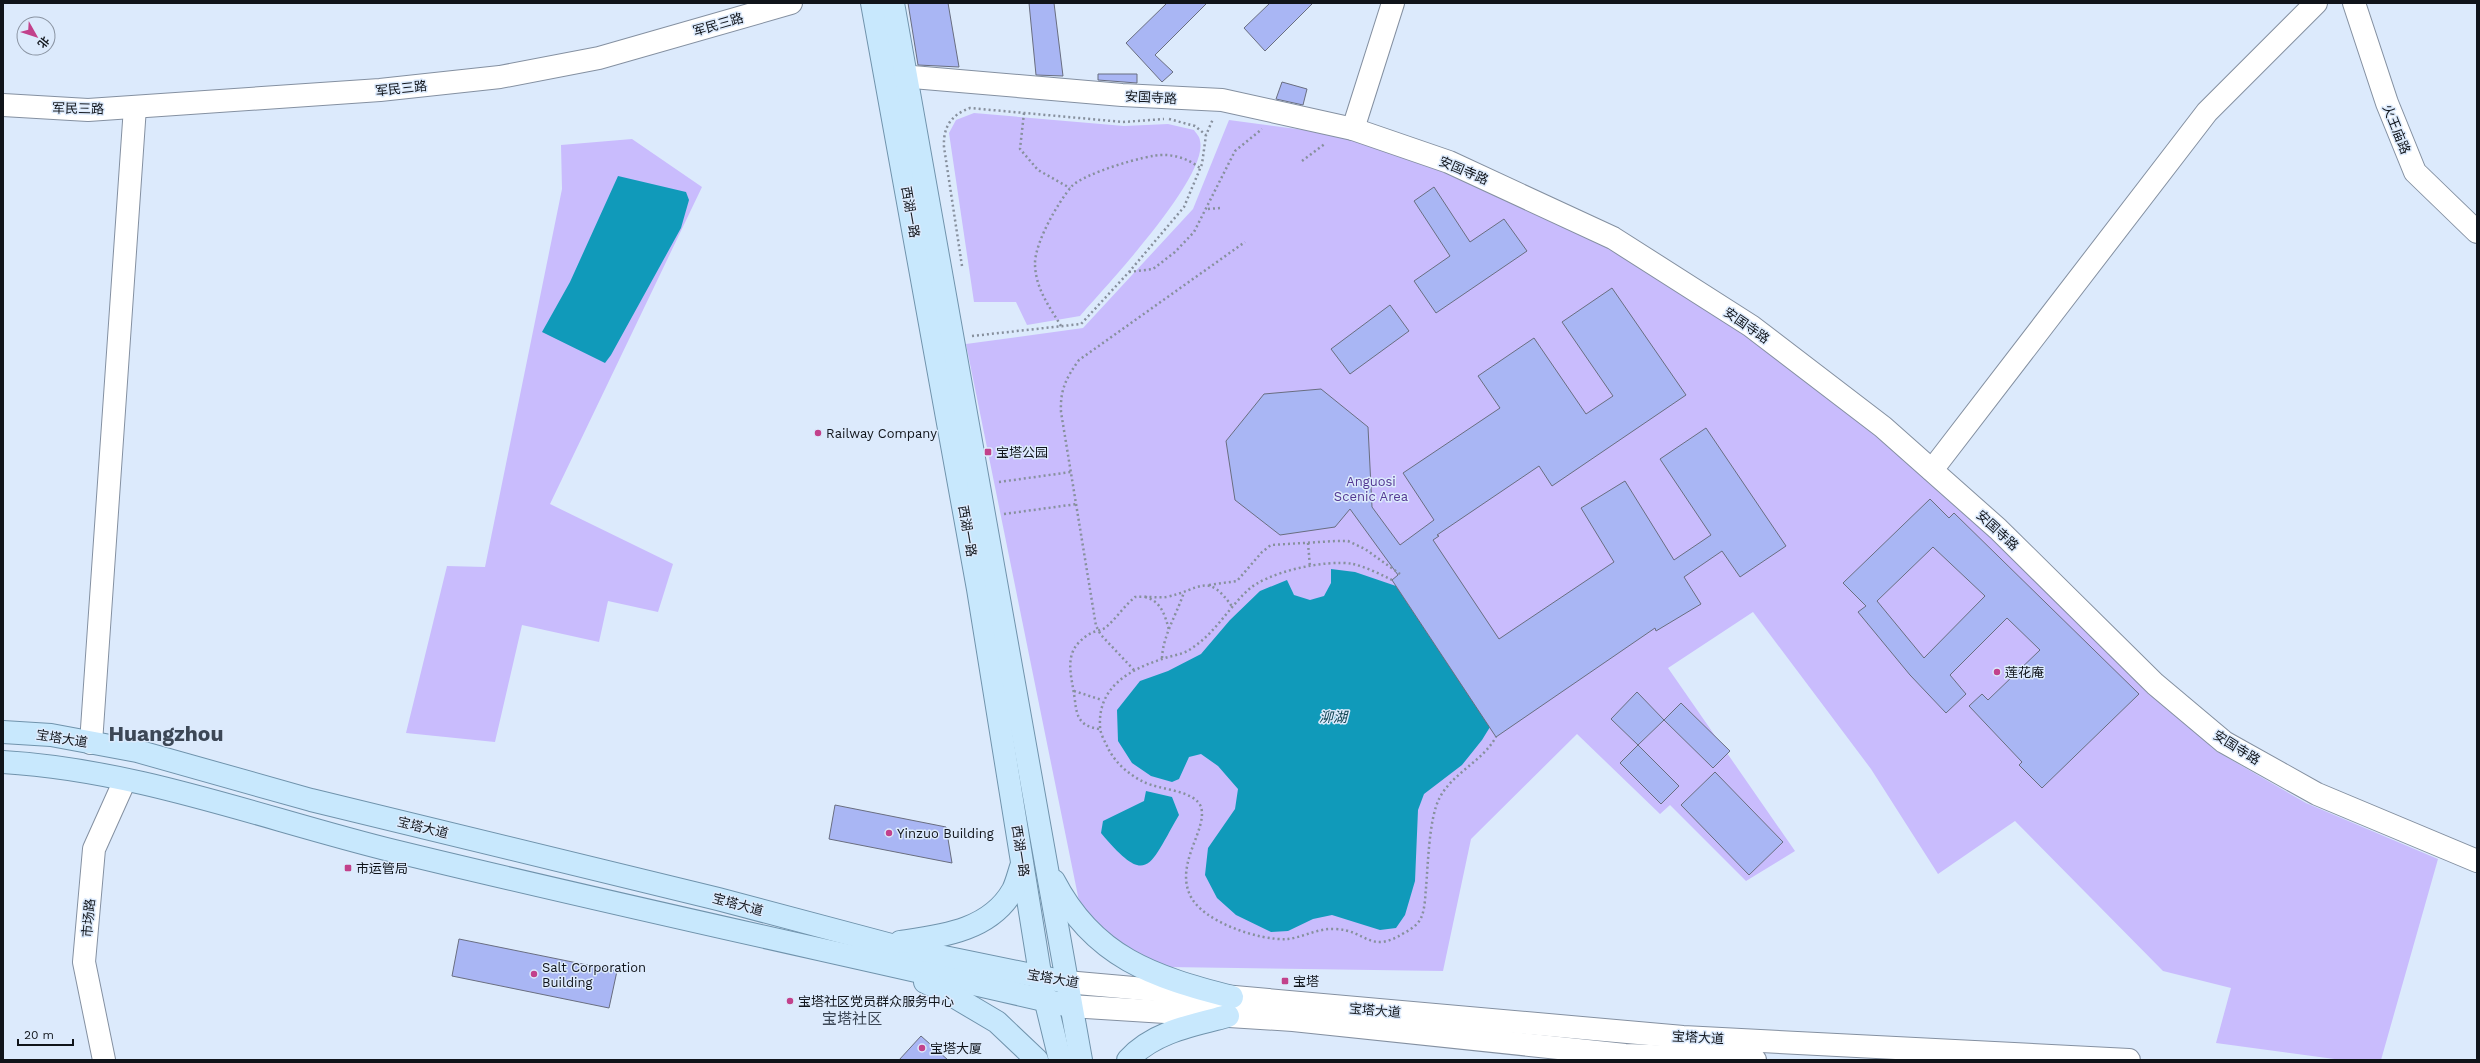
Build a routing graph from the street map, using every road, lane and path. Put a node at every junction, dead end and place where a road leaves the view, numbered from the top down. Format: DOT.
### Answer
graph roads {
  1 [pos="791,3"];
  2 [pos="872,3"];
  3 [pos="893,3"];
  4 [pos="1393,3"];
  5 [pos="2316,3"];
  6 [pos="2354,3"];
  7 [pos="896,76"];
  8 [pos="1222,100"];
  9 [pos="3,105"];
  10 [pos="135,107"];
  11 [pos="1024,113"];
  12 [pos="1286,114"];
  13 [pos="1353,129"];
  14 [pos="1206,135"];
  15 [pos="1201,168"];
  16 [pos="1070,188"];
  17 [pos="1221,208"];
  18 [pos="1208,209"];
  19 [pos="2477,232"];
  20 [pos="1245,242"];
  21 [pos="1129,272"];
  22 [pos="963,273"];
  23 [pos="1061,326"];
  24 [pos="972,328"];
  25 [pos="973,336"];
  26 [pos="951,338"];
  27 [pos="1932,470"];
  28 [pos="1071,472"];
  29 [pos="977,485"];
  30 [pos="1077,504"];
  31 [pos="983,518"];
  32 [pos="1308,544"];
  33 [pos="1310,567"];
  34 [pos="1400,574"];
  35 [pos="1392,580"];
  36 [pos="1206,585"];
  37 [pos="1184,591"];
  38 [pos="1142,597"];
  39 [pos="1233,608"];
  40 [pos="1169,630"];
  41 [pos="1098,631"];
  42 [pos="1162,659"];
  43 [pos="1134,670"];
  44 [pos="1074,691"];
  45 [pos="1102,700"];
  46 [pos="1099,729"];
  47 [pos="3,732"];
  48 [pos="1496,737"];
  49 [pos="91,743"];
  50 [pos="3,762"];
  51 [pos="125,780"];
  52 [pos="1023,861"];
  53 [pos="2477,861"];
  54 [pos="1044,862"];
  55 [pos="885,954"];
  56 [pos="1041,976"];
  57 [pos="1066,982"];
  58 [pos="1046,1000"];
  59 [pos="1070,1006"];
  60 [pos="1230,1007"];
  61 [pos="104,1060"];
  62 [pos="1037,1060"];
  63 [pos="1060,1060"];
  64 [pos="1081,1060"];
  65 [pos="1128,1060"];
  66 [pos="1755,1060"];
  67 [pos="2129,1060"];
  1 -- 10 [label="street, 军民三路"];
  2 -- 7 [label="main road, 西湖一路"];
  3 -- 7 [label="main road, 西湖一路"];
  4 -- 13 [label="street"];
  5 -- 27 [label="street"];
  6 -- 19 [label="street, 火王庙路"];
  7 -- 8 [label="street, 安国寺路"];
  7 -- 26 [label="main road, 西湖一路"];
  7 -- 52 [label="main road, 西湖一路"];
  8 -- 12 [label="street, 安国寺路"];
  8 -- 14 [label="path"];
  9 -- 10 [label="street, 军民三路"];
  10 -- 49 [label="street"];
  11 -- 14 [label="path"];
  11 -- 16 [label="path"];
  11 -- 22 [label="path"];
  12 -- 13 [label="street, 安国寺路"];
  12 -- 18 [label="path"];
  13 -- 27 [label="street, 安国寺路"];
  14 -- 15 [label="path"];
  15 -- 16 [label="path"];
  15 -- 21 [label="path"];
  16 -- 23 [label="path"];
  17 -- 18 [label="path"];
  18 -- 21 [label="path"];
  20 -- 28 [label="path"];
  21 -- 23 [label="path"];
  23 -- 25 [label="path"];
  24 -- 25 [label="path"];
  25 -- 26 [label="path"];
  26 -- 29 [label="main road, 西湖一路"];
  27 -- 53 [label="street, 安国寺路"];
  28 -- 29 [label="path"];
  28 -- 30 [label="path"];
  29 -- 31 [label="main road, 西湖一路"];
  30 -- 31 [label="path"];
  30 -- 41 [label="path"];
  31 -- 54 [label="main road, 西湖一路"];
  32 -- 33 [label="path"];
  32 -- 34 [label="path"];
  32 -- 36 [label="path"];
  33 -- 35 [label="path"];
  33 -- 39 [label="path"];
  36 -- 37 [label="path"];
  36 -- 39 [label="path"];
  37 -- 38 [label="path"];
  37 -- 40 [label="path"];
  38 -- 40 [label="path"];
  38 -- 41 [label="path"];
  39 -- 42 [label="path"];
  40 -- 42 [label="path"];
  41 -- 43 [label="path"];
  41 -- 44 [label="path"];
  42 -- 43 [label="path"];
  43 -- 45 [label="path"];
  44 -- 45 [label="path"];
  44 -- 46 [label="path"];
  45 -- 46 [label="path"];
  46 -- 48 [label="path"];
  47 -- 49 [label="main road, 宝塔大道"];
  49 -- 55 [label="main road, 宝塔大道"];
  50 -- 51 [label="main road, 宝塔大道"];
  51 -- 55 [label="main road, 宝塔大道"];
  51 -- 61 [label="street, 市场路"];
  52 -- 55 [label="main road"];
  52 -- 56 [label="main road, 西湖一路"];
  54 -- 57 [label="main road, 西湖一路"];
  54 -- 60 [label="main road"];
  55 -- 56 [label="main road, 宝塔大道"];
  55 -- 58 [label="main road, 宝塔大道"];
  55 -- 62 [label="main road"];
  56 -- 57 [label="main road, 宝塔大道"];
  56 -- 58 [label="main road, 西湖一路"];
  57 -- 59 [label="main road, 西湖一路"];
  57 -- 60 [label="street, 宝塔大道"];
  58 -- 59 [label="main road, 宝塔大道"];
  58 -- 63 [label="main road, 西湖一路"];
  59 -- 60 [label="street, 宝塔大道"];
  59 -- 64 [label="main road, 西湖一路"];
  60 -- 65 [label="main road"];
  60 -- 66 [label="street, 宝塔大道"];
  60 -- 67 [label="street, 宝塔大道"];
}
